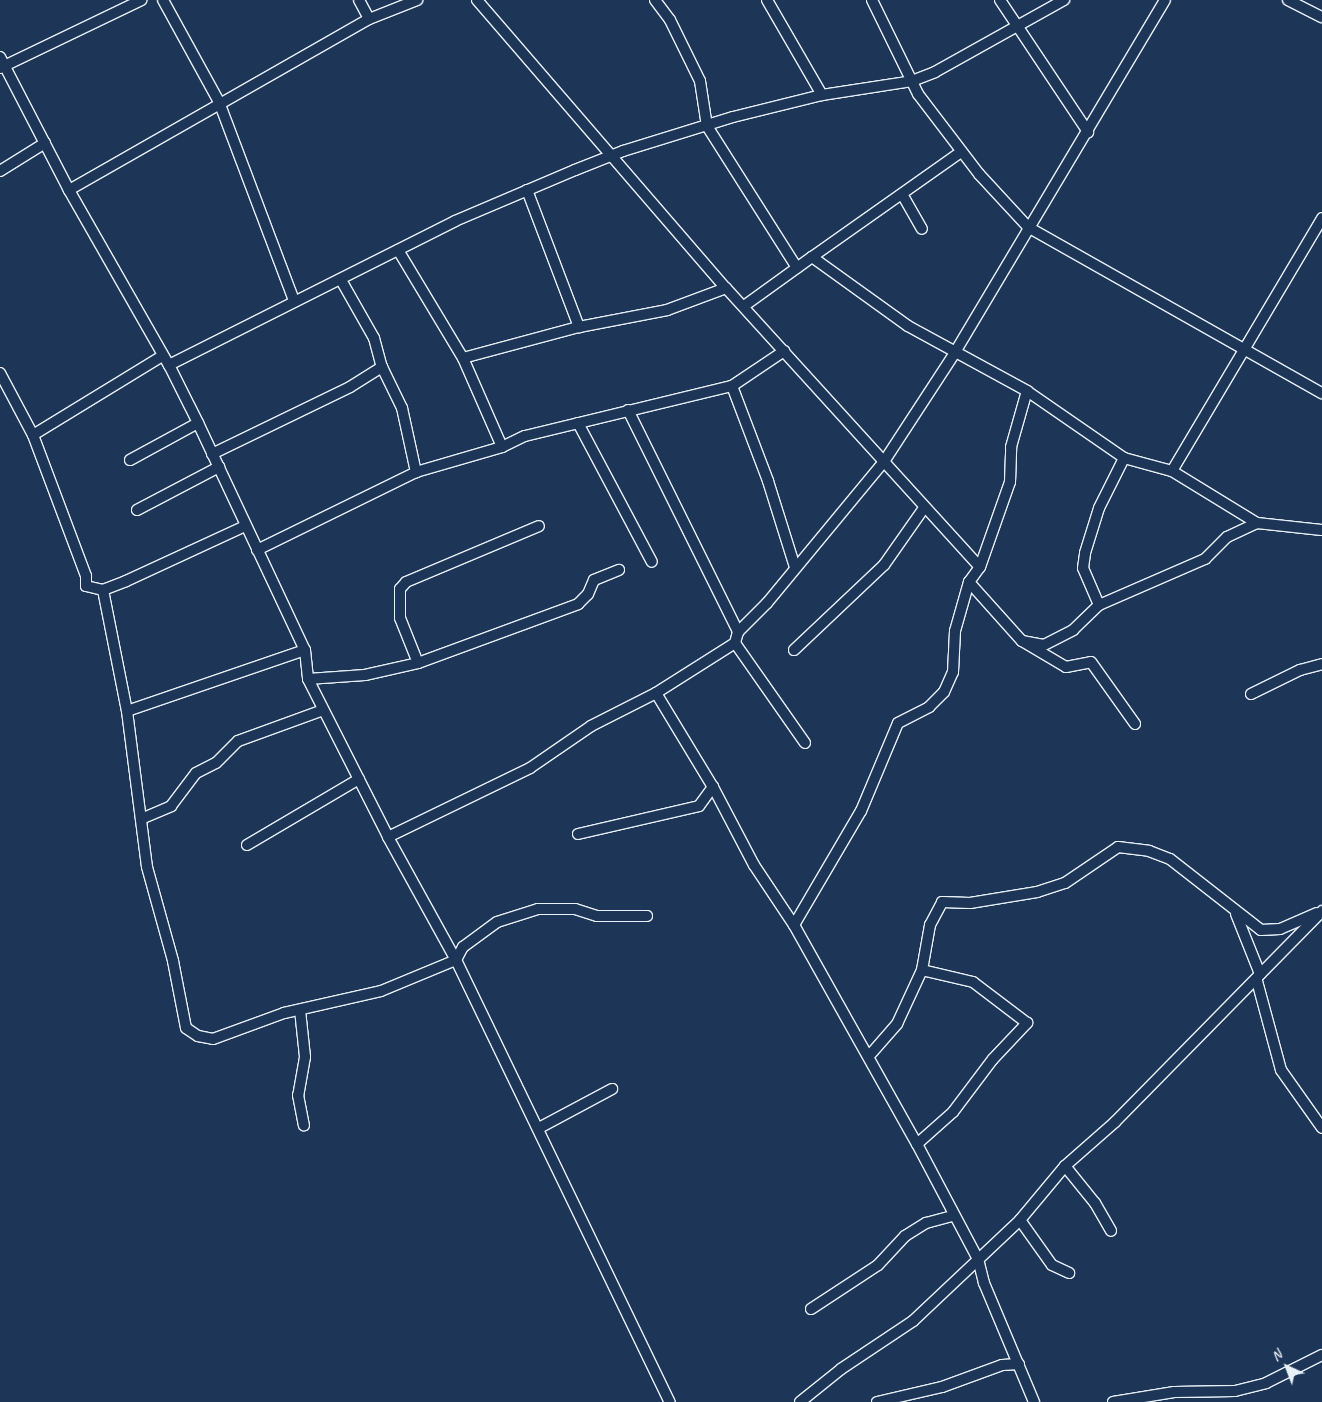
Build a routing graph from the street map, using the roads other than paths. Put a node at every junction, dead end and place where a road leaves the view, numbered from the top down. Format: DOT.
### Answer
graph roads {
  1 [pos="141,0"];
  2 [pos="163,0"];
  3 [pos="359,0"];
  4 [pos="417,0"];
  5 [pos="477,0"];
  6 [pos="655,0"];
  7 [pos="767,0"];
  8 [pos="872,0"];
  9 [pos="1000,0"];
  10 [pos="1064,0"];
  11 [pos="1165,0"];
  12 [pos="1288,0"];
  13 [pos="1304,3"];
  14 [pos="1322,17"];
  15 [pos="369,19"];
  16 [pos="1018,27"];
  17 [pos="1,64"];
  18 [pos="912,81"];
  19 [pos="822,95"];
  20 [pos="219,102"];
  21 [pos="708,126"];
  22 [pos="1088,132"];
  23 [pos="45,143"];
  24 [pos="961,152"];
  25 [pos="610,156"];
  26 [pos="0,171"];
  27 [pos="69,190"];
  28 [pos="527,190"];
  29 [pos="902,194"];
  30 [pos="1322,218"];
  31 [pos="1028,227"];
  32 [pos="922,230"];
  33 [pos="398,250"];
  34 [pos="812,257"];
  35 [pos="796,268"];
  36 [pos="341,280"];
  37 [pos="726,288"];
  38 [pos="294,301"];
  39 [pos="744,306"];
  40 [pos="579,327"];
  41 [pos="1243,349"];
  42 [pos="784,351"];
  43 [pos="954,354"];
  44 [pos="463,358"];
  45 [pos="165,361"];
  46 [pos="382,367"];
  47 [pos="0,373"];
  48 [pos="732,386"];
  49 [pos="1027,390"];
  50 [pos="1322,393"];
  51 [pos="628,410"];
  52 [pos="198,423"];
  53 [pos="578,423"];
  54 [pos="33,435"];
  55 [pos="502,447"];
  56 [pos="212,454"];
  57 [pos="1124,458"];
  58 [pos="130,460"];
  59 [pos="882,463"];
  60 [pos="219,467"];
  61 [pos="1172,471"];
  62 [pos="416,472"];
  63 [pos="924,508"];
  64 [pos="136,510"];
  65 [pos="1257,523"];
  66 [pos="246,526"];
  67 [pos="539,526"];
  68 [pos="1322,530"];
  69 [pos="257,550"];
  70 [pos="652,562"];
  71 [pos="980,566"];
  72 [pos="795,567"];
  73 [pos="619,570"];
  74 [pos="969,582"];
  75 [pos="102,590"];
  76 [pos="1099,605"];
  77 [pos="738,632"];
  78 [pos="1022,641"];
  79 [pos="735,643"];
  80 [pos="305,650"];
  81 [pos="794,650"];
  82 [pos="418,663"];
  83 [pos="1322,664"];
  84 [pos="308,679"];
  85 [pos="656,693"];
  86 [pos="1250,694"];
  87 [pos="323,710"];
  88 [pos="128,712"];
  89 [pos="1135,724"];
  90 [pos="805,743"];
  91 [pos="358,779"];
  92 [pos="713,787"];
  93 [pos="141,819"];
  94 [pos="578,834"];
  95 [pos="388,837"];
  96 [pos="247,845"];
  97 [pos="1322,911"];
  98 [pos="1236,913"];
  99 [pos="647,916"];
  100 [pos="794,926"];
  101 [pos="456,960"];
  102 [pos="922,970"];
  103 [pos="1258,977"];
  104 [pos="300,1010"];
  105 [pos="869,1056"];
  106 [pos="612,1089"];
  107 [pos="304,1125"];
  108 [pos="539,1128"];
  109 [pos="1322,1128"];
  110 [pos="917,1144"];
  111 [pos="1064,1166"];
  112 [pos="953,1216"];
  113 [pos="1020,1220"];
  114 [pos="1111,1231"];
  115 [pos="978,1259"];
  116 [pos="1069,1273"];
  117 [pos="812,1309"];
  118 [pos="1322,1355"];
  119 [pos="1019,1364"];
  120 [pos="670,1402"];
  121 [pos="800,1402"];
  122 [pos="877,1402"];
  123 [pos="1034,1402"];
  124 [pos="1113,1402"];
  1 -- 17 [label="street"];
  2 -- 20 [label="street"];
  3 -- 15 [label="street"];
  4 -- 15 [label="street"];
  5 -- 25 [label="street"];
  6 -- 21 [label="street"];
  7 -- 19 [label="street"];
  8 -- 18 [label="street"];
  9 -- 16 [label="street"];
  10 -- 16 [label="street"];
  11 -- 22 [label="street"];
  12 -- 13 [label="street"];
  13 -- 14 [label="street"];
  15 -- 20 [label="street"];
  16 -- 18 [label="street"];
  16 -- 22 [label="street"];
  17 -- 23 [label="street"];
  18 -- 19 [label="street"];
  18 -- 24 [label="street"];
  19 -- 21 [label="street"];
  20 -- 27 [label="street"];
  20 -- 38 [label="street"];
  21 -- 25 [label="street"];
  21 -- 35 [label="street"];
  22 -- 31 [label="street"];
  23 -- 26 [label="street"];
  23 -- 27 [label="street"];
  24 -- 29 [label="street"];
  24 -- 31 [label="street"];
  25 -- 28 [label="street"];
  25 -- 37 [label="street"];
  27 -- 45 [label="street"];
  28 -- 33 [label="street"];
  28 -- 40 [label="street"];
  29 -- 32 [label="street"];
  29 -- 34 [label="street"];
  30 -- 41 [label="street"];
  31 -- 41 [label="street"];
  31 -- 43 [label="street"];
  33 -- 36 [label="street"];
  33 -- 44 [label="street"];
  34 -- 35 [label="street"];
  34 -- 43 [label="street"];
  35 -- 39 [label="street"];
  36 -- 38 [label="street"];
  36 -- 46 [label="street"];
  37 -- 39 [label="street"];
  37 -- 40 [label="street"];
  38 -- 45 [label="street"];
  39 -- 42 [label="street"];
  40 -- 44 [label="street"];
  41 -- 50 [label="street"];
  41 -- 61 [label="street"];
  42 -- 48 [label="street"];
  42 -- 59 [label="street"];
  43 -- 49 [label="street"];
  43 -- 59 [label="street"];
  44 -- 55 [label="street"];
  45 -- 52 [label="street"];
  45 -- 54 [label="street"];
  46 -- 56 [label="street"];
  46 -- 62 [label="street"];
  47 -- 54 [label="street"];
  48 -- 51 [label="street"];
  48 -- 72 [label="street"];
  49 -- 57 [label="street"];
  49 -- 71 [label="street"];
  51 -- 53 [label="street"];
  51 -- 77 [label="street"];
  52 -- 56 [label="street"];
  52 -- 58 [label="street"];
  53 -- 55 [label="street"];
  53 -- 70 [label="street"];
  54 -- 75 [label="street"];
  55 -- 62 [label="street"];
  56 -- 60 [label="street"];
  57 -- 61 [label="street"];
  57 -- 76 [label="street"];
  59 -- 63 [label="street"];
  59 -- 72 [label="street"];
  60 -- 64 [label="street"];
  60 -- 66 [label="street"];
  61 -- 65 [label="street"];
  62 -- 69 [label="street"];
  63 -- 71 [label="street"];
  63 -- 81 [label="street"];
  65 -- 68 [label="street"];
  65 -- 76 [label="street"];
  66 -- 69 [label="street"];
  66 -- 75 [label="street"];
  67 -- 82 [label="street"];
  69 -- 80 [label="street"];
  71 -- 74 [label="street"];
  72 -- 77 [label="street"];
  73 -- 82 [label="street"];
  74 -- 78 [label="street"];
  74 -- 100 [label="street"];
  75 -- 88 [label="street"];
  76 -- 78 [label="street"];
  77 -- 79 [label="street"];
  78 -- 89 [label="street"];
  79 -- 85 [label="street"];
  79 -- 90 [label="street"];
  80 -- 84 [label="street"];
  80 -- 88 [label="street"];
  82 -- 84 [label="street"];
  83 -- 86 [label="street"];
  84 -- 87 [label="street"];
  85 -- 92 [label="street"];
  85 -- 95 [label="street"];
  87 -- 91 [label="street"];
  87 -- 93 [label="street"];
  88 -- 93 [label="street"];
  91 -- 95 [label="street"];
  91 -- 96 [label="street"];
  92 -- 94 [label="street"];
  92 -- 100 [label="street"];
  93 -- 104 [label="street"];
  95 -- 101 [label="street"];
  97 -- 98 [label="street"];
  97 -- 103 [label="street"];
  98 -- 102 [label="street"];
  98 -- 103 [label="street"];
  99 -- 101 [label="street"];
  100 -- 105 [label="street"];
  101 -- 104 [label="street"];
  101 -- 108 [label="street"];
  102 -- 105 [label="street"];
  102 -- 110 [label="street"];
  103 -- 109 [label="street"];
  103 -- 111 [label="street"];
  104 -- 107 [label="street"];
  105 -- 110 [label="street"];
  106 -- 108 [label="street"];
  108 -- 120 [label="street"];
  110 -- 112 [label="street"];
  111 -- 113 [label="street"];
  111 -- 114 [label="street"];
  112 -- 115 [label="street"];
  112 -- 117 [label="street"];
  113 -- 115 [label="street"];
  113 -- 116 [label="street"];
  115 -- 119 [label="street"];
  115 -- 121 [label="street"];
  118 -- 124 [label="street"];
  119 -- 122 [label="street"];
  119 -- 123 [label="street"];
}
